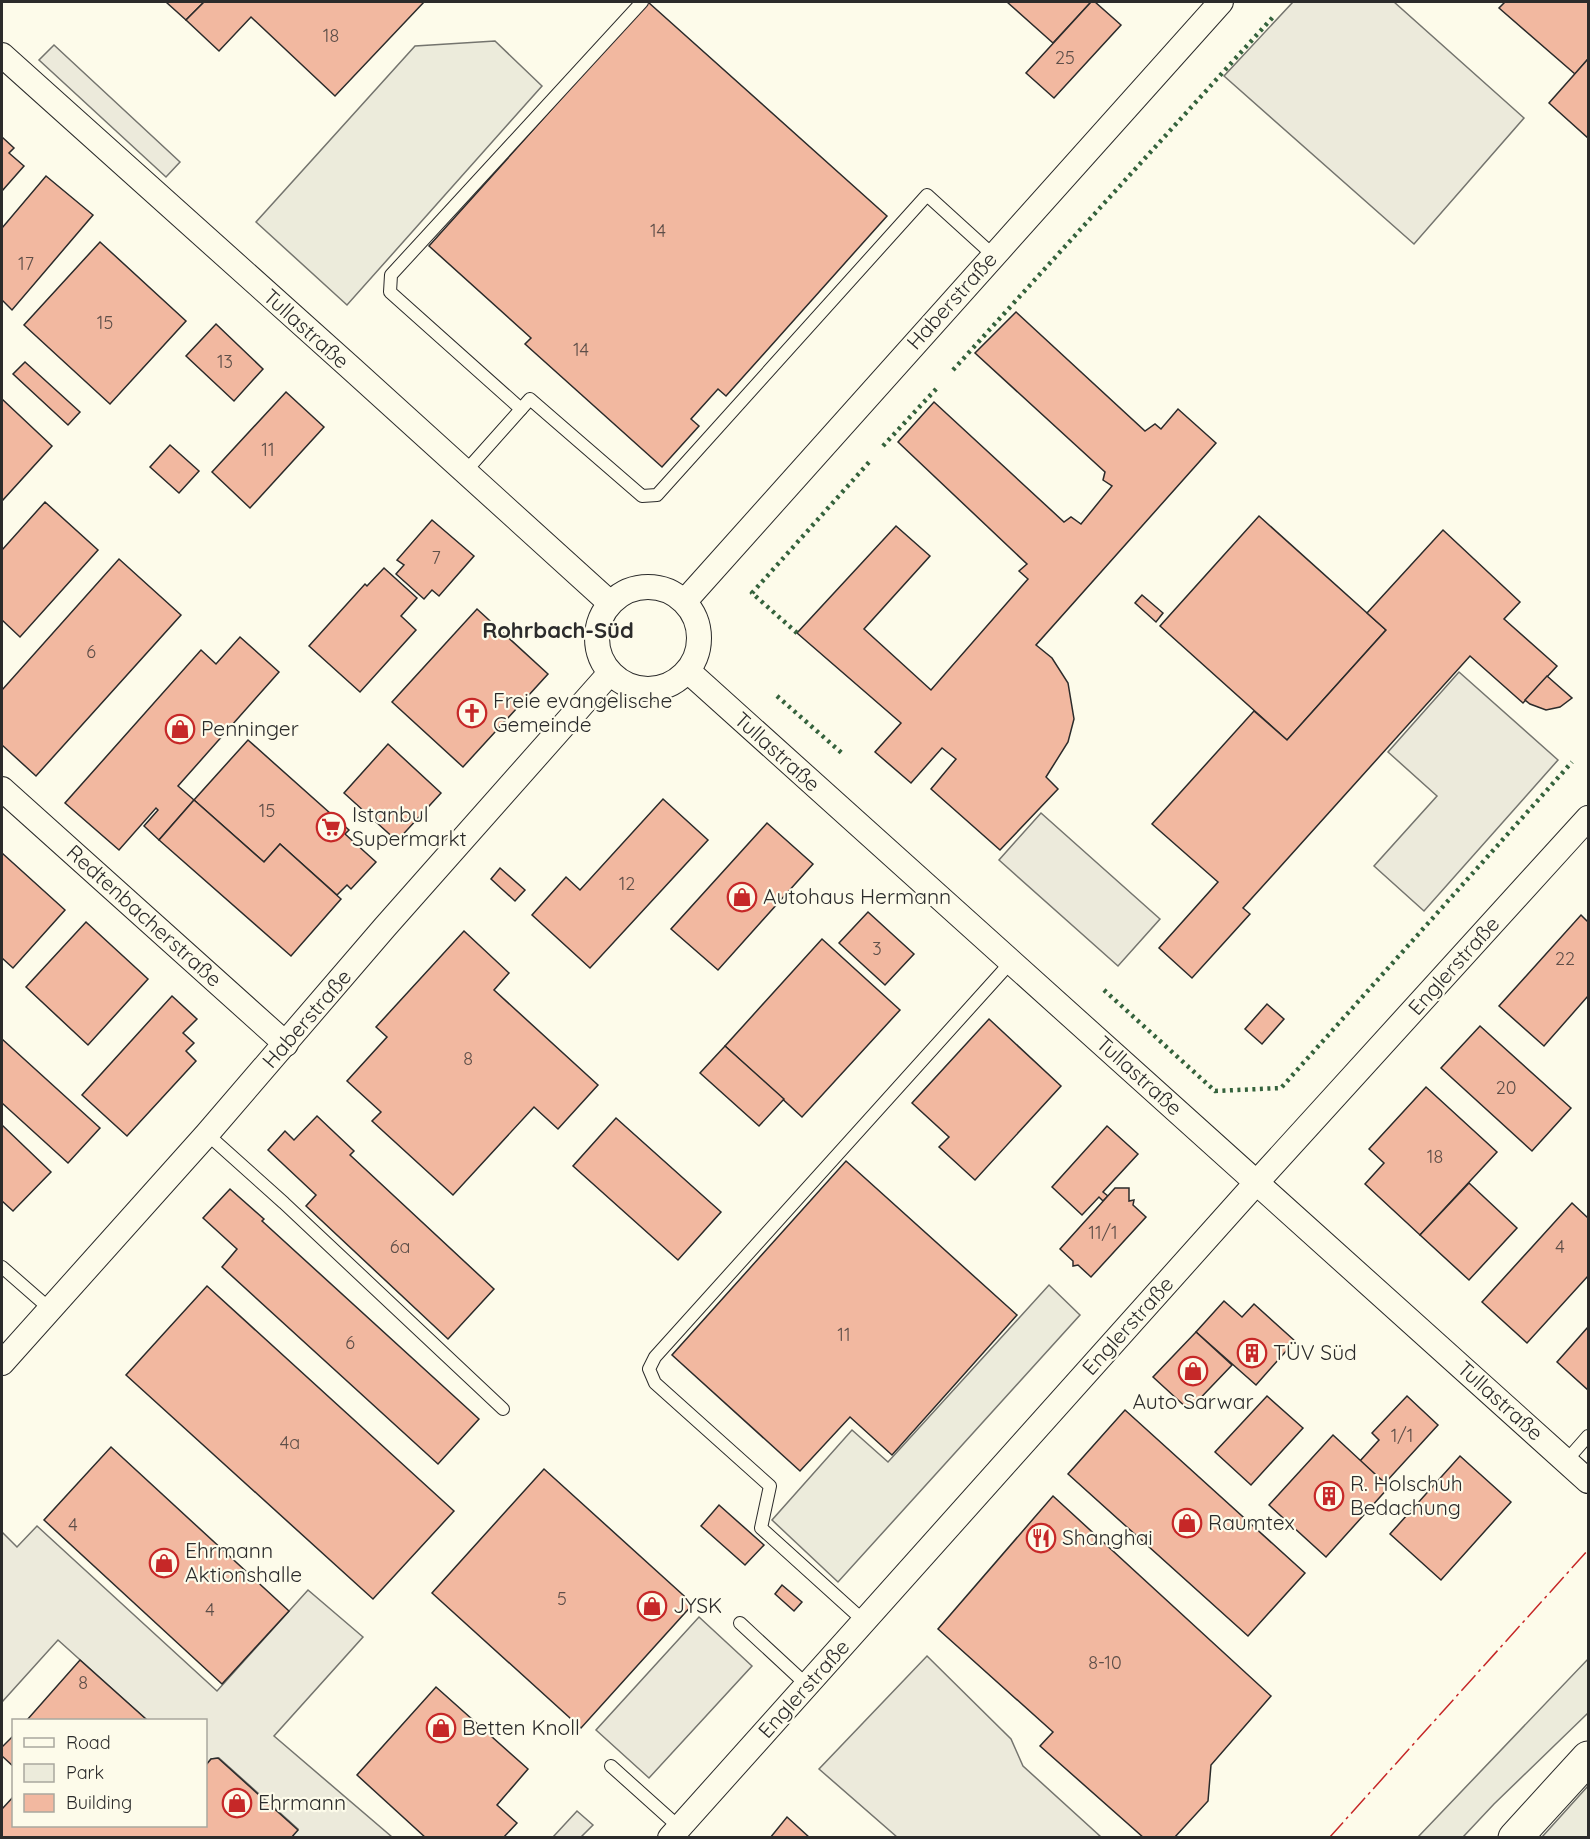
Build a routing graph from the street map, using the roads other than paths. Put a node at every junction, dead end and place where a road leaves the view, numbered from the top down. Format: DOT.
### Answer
graph roads {
  1 [pos="642,2"];
  2 [pos="1221,2"];
  3 [pos="2,56"];
  4 [pos="993,255"];
  5 [pos="521,409"];
  6 [pos="465,472"];
  7 [pos="685,601"];
  8 [pos="609,603"];
  9 [pos="688,671"];
  10 [pos="610,673"];
  11 [pos="2,789"];
  12 [pos="1588,818"];
  13 [pos="1011,962"];
  14 [pos="286,1044"];
  15 [pos="207,1134"];
  16 [pos="1257,1182"];
  17 [pos="2,1267"];
  18 [pos="50,1309"];
  19 [pos="2,1363"];
  20 [pos="503,1409"];
  21 [pos="1588,1436"];
  22 [pos="1566,1461"];
  23 [pos="1588,1481"];
  24 [pos="865,1622"];
  25 [pos="740,1623"];
  26 [pos="808,1686"];
  27 [pos="1588,1758"];
  28 [pos="611,1766"];
  29 [pos="675,1832"];
  30 [pos="1515,1838"];
  1 -- 5 [label="lane"];
  2 -- 4 [label="street, Haberstraße"];
  3 -- 6 [label="street, Tullastraße"];
  4 -- 5 [label="lane"];
  4 -- 7 [label="street, Haberstraße"];
  5 -- 6 [label="lane"];
  6 -- 8 [label="street, Tullastraße"];
  7 -- 8 [label="street"];
  7 -- 9 [label="street"];
  8 -- 10 [label="street"];
  9 -- 10 [label="street"];
  9 -- 13 [label="street, Tullastraße"];
  10 -- 14 [label="street, Haberstraße"];
  11 -- 14 [label="street, Redtenbacherstraße"];
  12 -- 16 [label="street, Englerstraße"];
  13 -- 16 [label="street, Tullastraße"];
  13 -- 24 [label="lane"];
  14 -- 15 [label="street, Haberstraße"];
  15 -- 18 [label="street, Haberstraße"];
  15 -- 20 [label="lane"];
  16 -- 22 [label="street, Tullastraße"];
  16 -- 24 [label="street, Englerstraße"];
  17 -- 18 [label="lane"];
  18 -- 19 [label="street, Haberstraße"];
  21 -- 22 [label="lane"];
  22 -- 23 [label="street, Tullastraße"];
  24 -- 26 [label="street, Englerstraße"];
  25 -- 26 [label="lane"];
  26 -- 29 [label="street, Englerstraße"];
  27 -- 30 [label="main road"];
  28 -- 29 [label="lane"];
}
